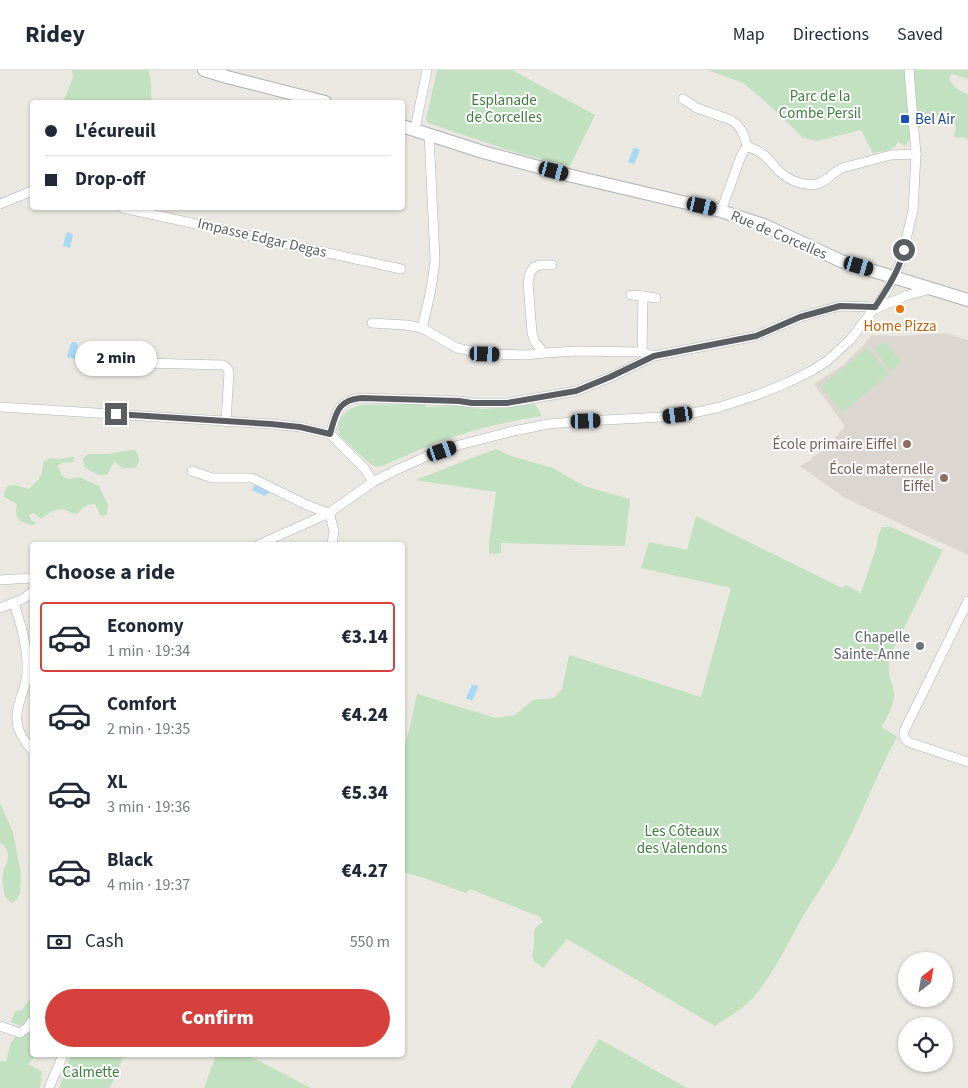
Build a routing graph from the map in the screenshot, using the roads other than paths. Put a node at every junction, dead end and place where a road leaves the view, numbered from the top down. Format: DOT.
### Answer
graph roads {
  1 [pos="204,70"];
  2 [pos="427,70"];
  3 [pos="909,70"];
  4 [pos="683,99"];
  5 [pos="305,100"];
  6 [pos="409,128"];
  7 [pos="429,134"];
  8 [pos="747,146"];
  9 [pos="916,154"];
  10 [pos="30,192"];
  11 [pos="0,204"];
  12 [pos="132,210"];
  13 [pos="721,211"];
  14 [pos="552,265"];
  15 [pos="401,269"];
  16 [pos="894,277"];
  17 [pos="932,289"];
  18 [pos="631,295"];
  19 [pos="643,296"];
  20 [pos="656,298"];
  21 [pos="968,300"];
  22 [pos="874,309"];
  23 [pos="372,323"];
  24 [pos="422,328"];
  25 [pos="127,348"];
  26 [pos="642,352"];
  27 [pos="544,353"];
  28 [pos="654,356"];
  29 [pos="0,407"];
  30 [pos="226,422"];
  31 [pos="330,434"];
  32 [pos="192,470"];
  33 [pos="373,482"];
  34 [pos="328,513"];
  35 [pos="265,542"];
  36 [pos="333,542"];
  37 [pos="30,578"];
  38 [pos="0,580"];
  39 [pos="30,594"];
  40 [pos="968,601"];
  41 [pos="14,603"];
  42 [pos="0,608"];
  43 [pos="30,747"];
  44 [pos="968,762"];
  45 [pos="30,1024"];
  46 [pos="0,1026"];
  47 [pos="62,1057"];
  48 [pos="49,1088"];
  1 -- 5 [label="main road"];
  2 -- 6 [label="street"];
  3 -- 9 [label="street"];
  4 -- 8 [label="street"];
  6 -- 7 [label="main road, Rue de Corcelles"];
  7 -- 13 [label="main road, Rue de Corcelles"];
  7 -- 24 [label="street"];
  8 -- 9 [label="street"];
  8 -- 13 [label="street"];
  9 -- 16 [label="street"];
  10 -- 11 [label="street"];
  12 -- 15 [label="street, Impasse Edgar Degas"];
  13 -- 16 [label="main road, Rue de Corcelles"];
  14 -- 27 [label="street"];
  16 -- 17 [label="main road, Rue de Corcelles"];
  16 -- 22 [label="street"];
  17 -- 21 [label="main road, Rue de Corcelles"];
  17 -- 22 [label="street"];
  18 -- 19 [label="street"];
  19 -- 20 [label="street"];
  19 -- 26 [label="street"];
  22 -- 28 [label="street"];
  22 -- 33 [label="street"];
  23 -- 24 [label="street"];
  24 -- 27 [label="street"];
  25 -- 30 [label="street"];
  26 -- 27 [label="street"];
  26 -- 28 [label="street"];
  28 -- 31 [label="street"];
  29 -- 30 [label="street"];
  30 -- 31 [label="street"];
  31 -- 33 [label="street"];
  32 -- 34 [label="street"];
  33 -- 34 [label="street"];
  34 -- 35 [label="street"];
  34 -- 36 [label="street"];
  37 -- 38 [label="street"];
  39 -- 41 [label="street"];
  40 -- 44 [label="street"];
  41 -- 42 [label="street"];
  41 -- 43 [label="street"];
  45 -- 46 [label="street"];
  47 -- 48 [label="street"];
}
